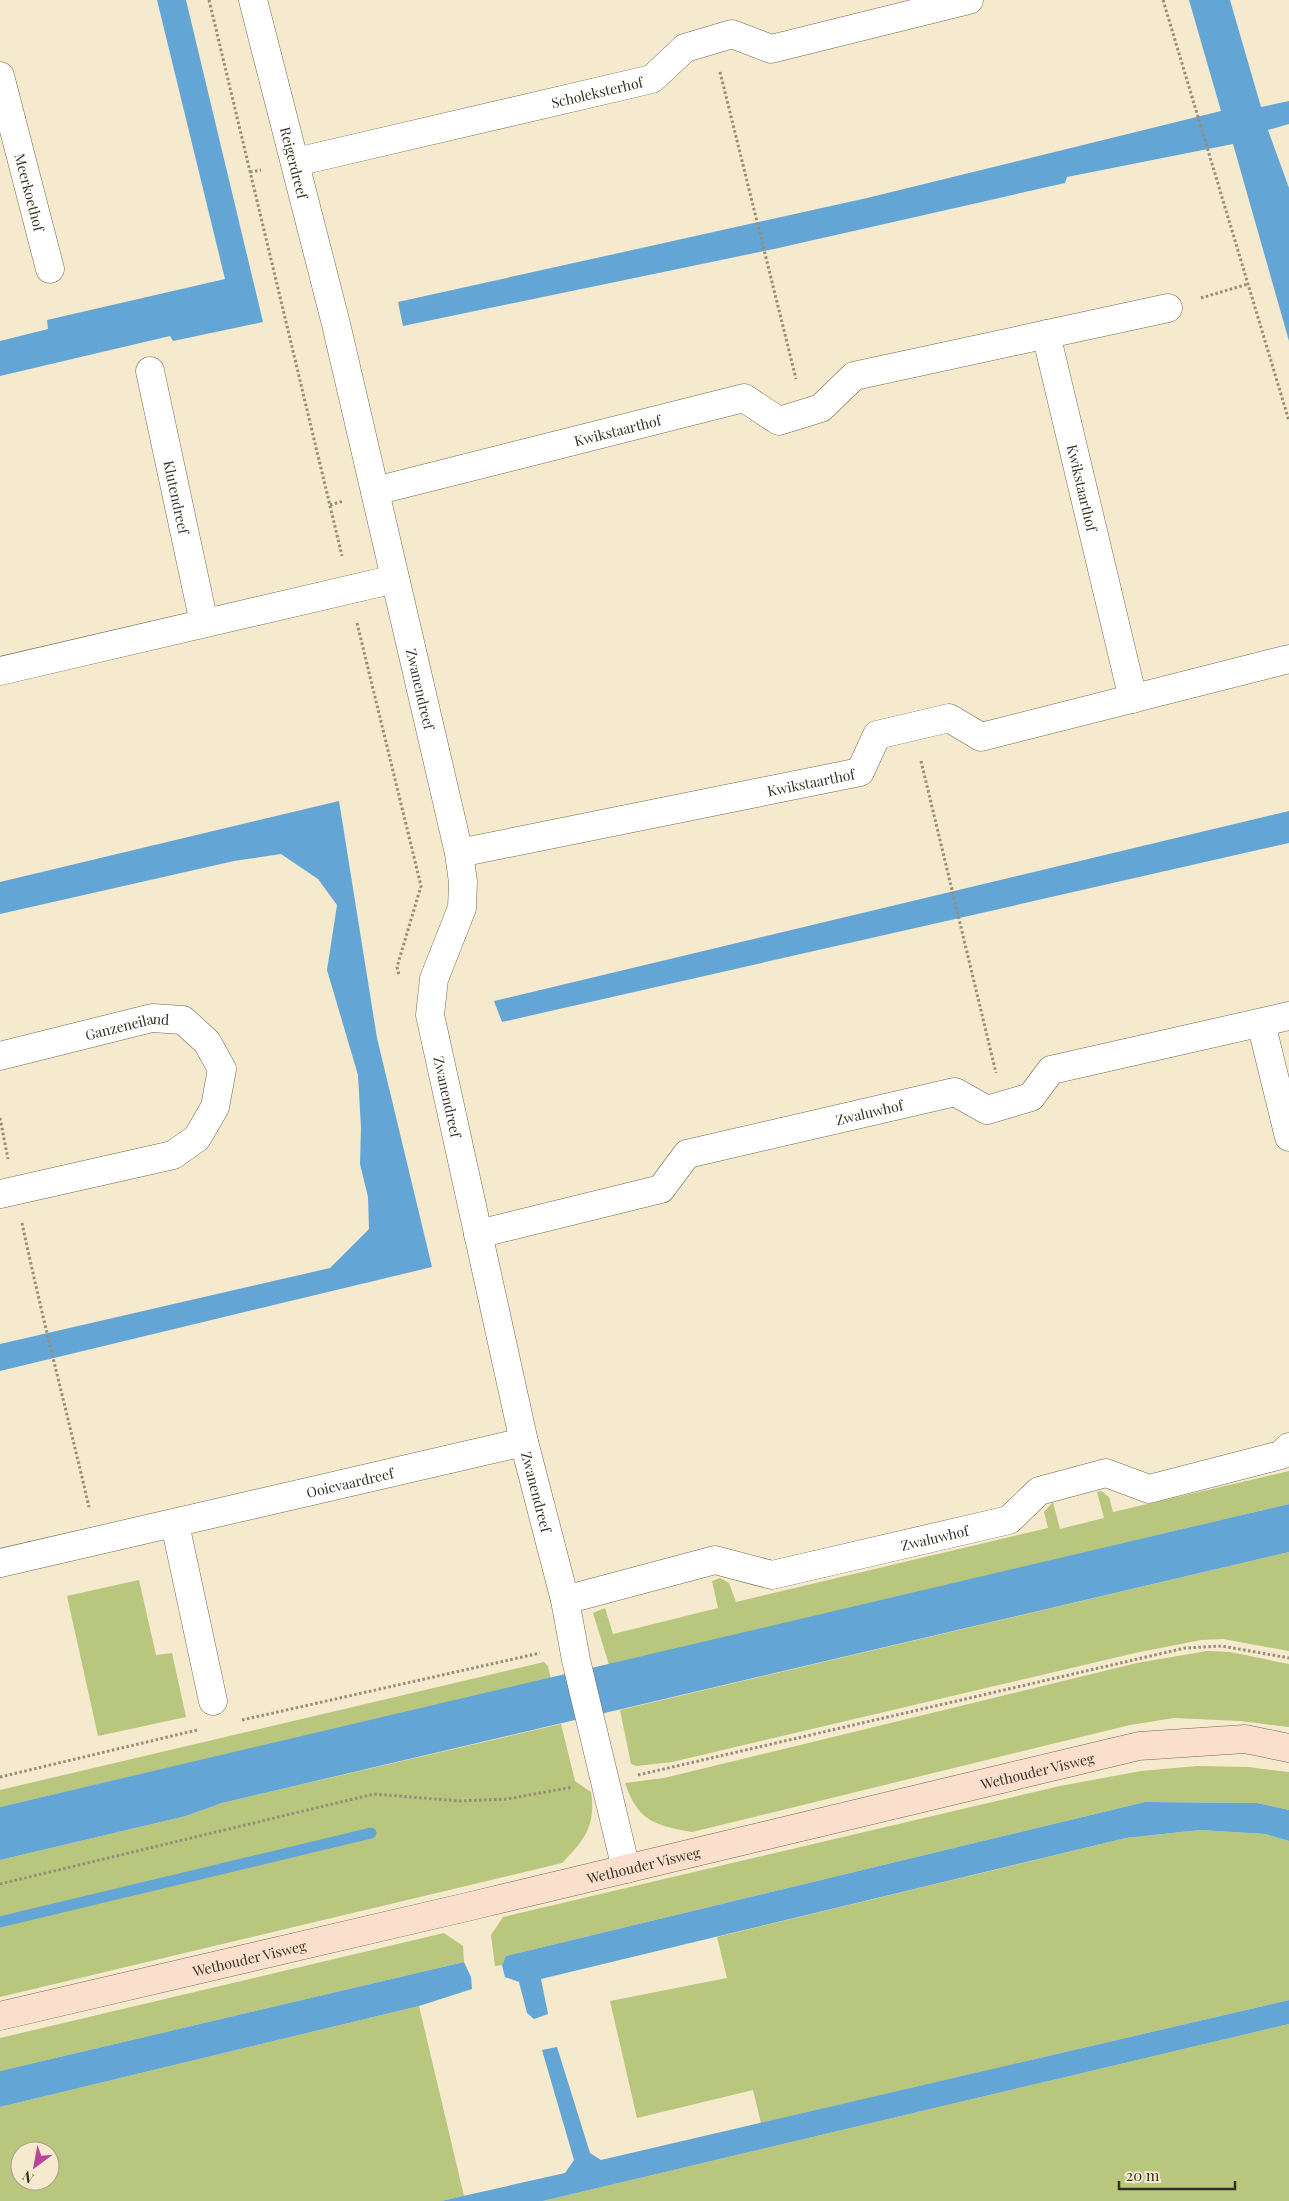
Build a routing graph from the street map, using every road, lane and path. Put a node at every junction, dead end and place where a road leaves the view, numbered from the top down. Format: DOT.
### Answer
graph roads {
  1 [pos="209,0"];
  2 [pos="253,0"];
  3 [pos="970,0"];
  4 [pos="1163,0"];
  5 [pos="941,4"];
  6 [pos="712,40"];
  7 [pos="0,76"];
  8 [pos="5,117"];
  9 [pos="296,162"];
  10 [pos="50,269"];
  11 [pos="1248,284"];
  12 [pos="1168,308"];
  13 [pos="336,324"];
  14 [pos="1046,334"];
  15 [pos="150,371"];
  16 [pos="804,413"];
  17 [pos="1289,421"];
  18 [pos="375,491"];
  19 [pos="394,579"];
  20 [pos="349,589"];
  21 [pos="204,623"];
  22 [pos="1289,659"];
  23 [pos="0,671"];
  24 [pos="1133,699"];
  25 [pos="913,727"];
  26 [pos="459,853"];
  27 [pos="399,977"];
  28 [pos="1289,1016"];
  29 [pos="1261,1022"];
  30 [pos="0,1056"];
  31 [pos="1003,1105"];
  32 [pos="1289,1136"];
  33 [pos="0,1194"];
  34 [pos="478,1234"];
  35 [pos="42,1319"];
  36 [pos="524,1442"];
  37 [pos="1289,1447"];
  38 [pos="175,1524"];
  39 [pos="97,1541"];
  40 [pos="0,1563"];
  41 [pos="564,1600"];
  42 [pos="575,1652"];
  43 [pos="1289,1658"];
  44 [pos="213,1700"];
  45 [pos="235,1722"];
  46 [pos="207,1728"];
  47 [pos="1289,1748"];
  48 [pos="0,1777"];
  49 [pos="605,1781"];
  50 [pos="574,1787"];
  51 [pos="626,1870"];
  52 [pos="0,1884"];
  53 [pos="0,2016"];
  1 -- 20 [label="path"];
  2 -- 9 [label="street, Reigerdreef"];
  3 -- 5 [label="street, Scholeksterhof"];
  4 -- 11 [label="path"];
  5 -- 6 [label="street, Scholeksterhof"];
  6 -- 9 [label="street, Scholeksterhof"];
  6 -- 16 [label="path"];
  7 -- 8 [label="street, Meerkoethof"];
  8 -- 10 [label="street, Meerkoethof"];
  9 -- 13 [label="street, Reigerdreef"];
  11 -- 12 [label="path"];
  11 -- 17 [label="path"];
  12 -- 14 [label="street, Kwikstaarthof"];
  13 -- 18 [label="street, Zwanendreef"];
  14 -- 16 [label="street, Kwikstaarthof"];
  14 -- 24 [label="street, Kwikstaarthof"];
  15 -- 21 [label="street, Klutendreef"];
  16 -- 18 [label="street, Kwikstaarthof"];
  18 -- 19 [label="street, Zwanendreef"];
  19 -- 20 [label="street"];
  19 -- 26 [label="street, Zwanendreef"];
  20 -- 21 [label="street"];
  20 -- 27 [label="path"];
  21 -- 23 [label="street"];
  22 -- 24 [label="street, Kwikstaarthof"];
  24 -- 25 [label="street, Kwikstaarthof"];
  25 -- 26 [label="street, Kwikstaarthof"];
  25 -- 31 [label="path"];
  26 -- 34 [label="street, Zwanendreef"];
  28 -- 29 [label="street, Zwaluwhof"];
  29 -- 31 [label="street, Zwaluwhof"];
  29 -- 32 [label="street"];
  30 -- 33 [label="street, Ganzeneiland"];
  31 -- 34 [label="street, Zwaluwhof"];
  34 -- 36 [label="street, Zwanendreef"];
  35 -- 39 [label="path"];
  36 -- 38 [label="street, Ooievaardreef"];
  36 -- 41 [label="street, Zwanendreef"];
  37 -- 41 [label="street, Zwaluwhof"];
  38 -- 39 [label="street, Ooievaardreef"];
  38 -- 44 [label="street"];
  39 -- 40 [label="street, Ooievaardreef"];
  41 -- 42 [label="street, Zwanendreef"];
  42 -- 45 [label="path"];
  42 -- 49 [label="street, Zwanendreef"];
  43 -- 49 [label="path"];
  46 -- 48 [label="path"];
  47 -- 51 [label="street, Wethouder Visweg"];
  49 -- 51 [label="street, Zwanendreef"];
  50 -- 52 [label="path"];
  51 -- 53 [label="street, Wethouder Visweg"];
}
